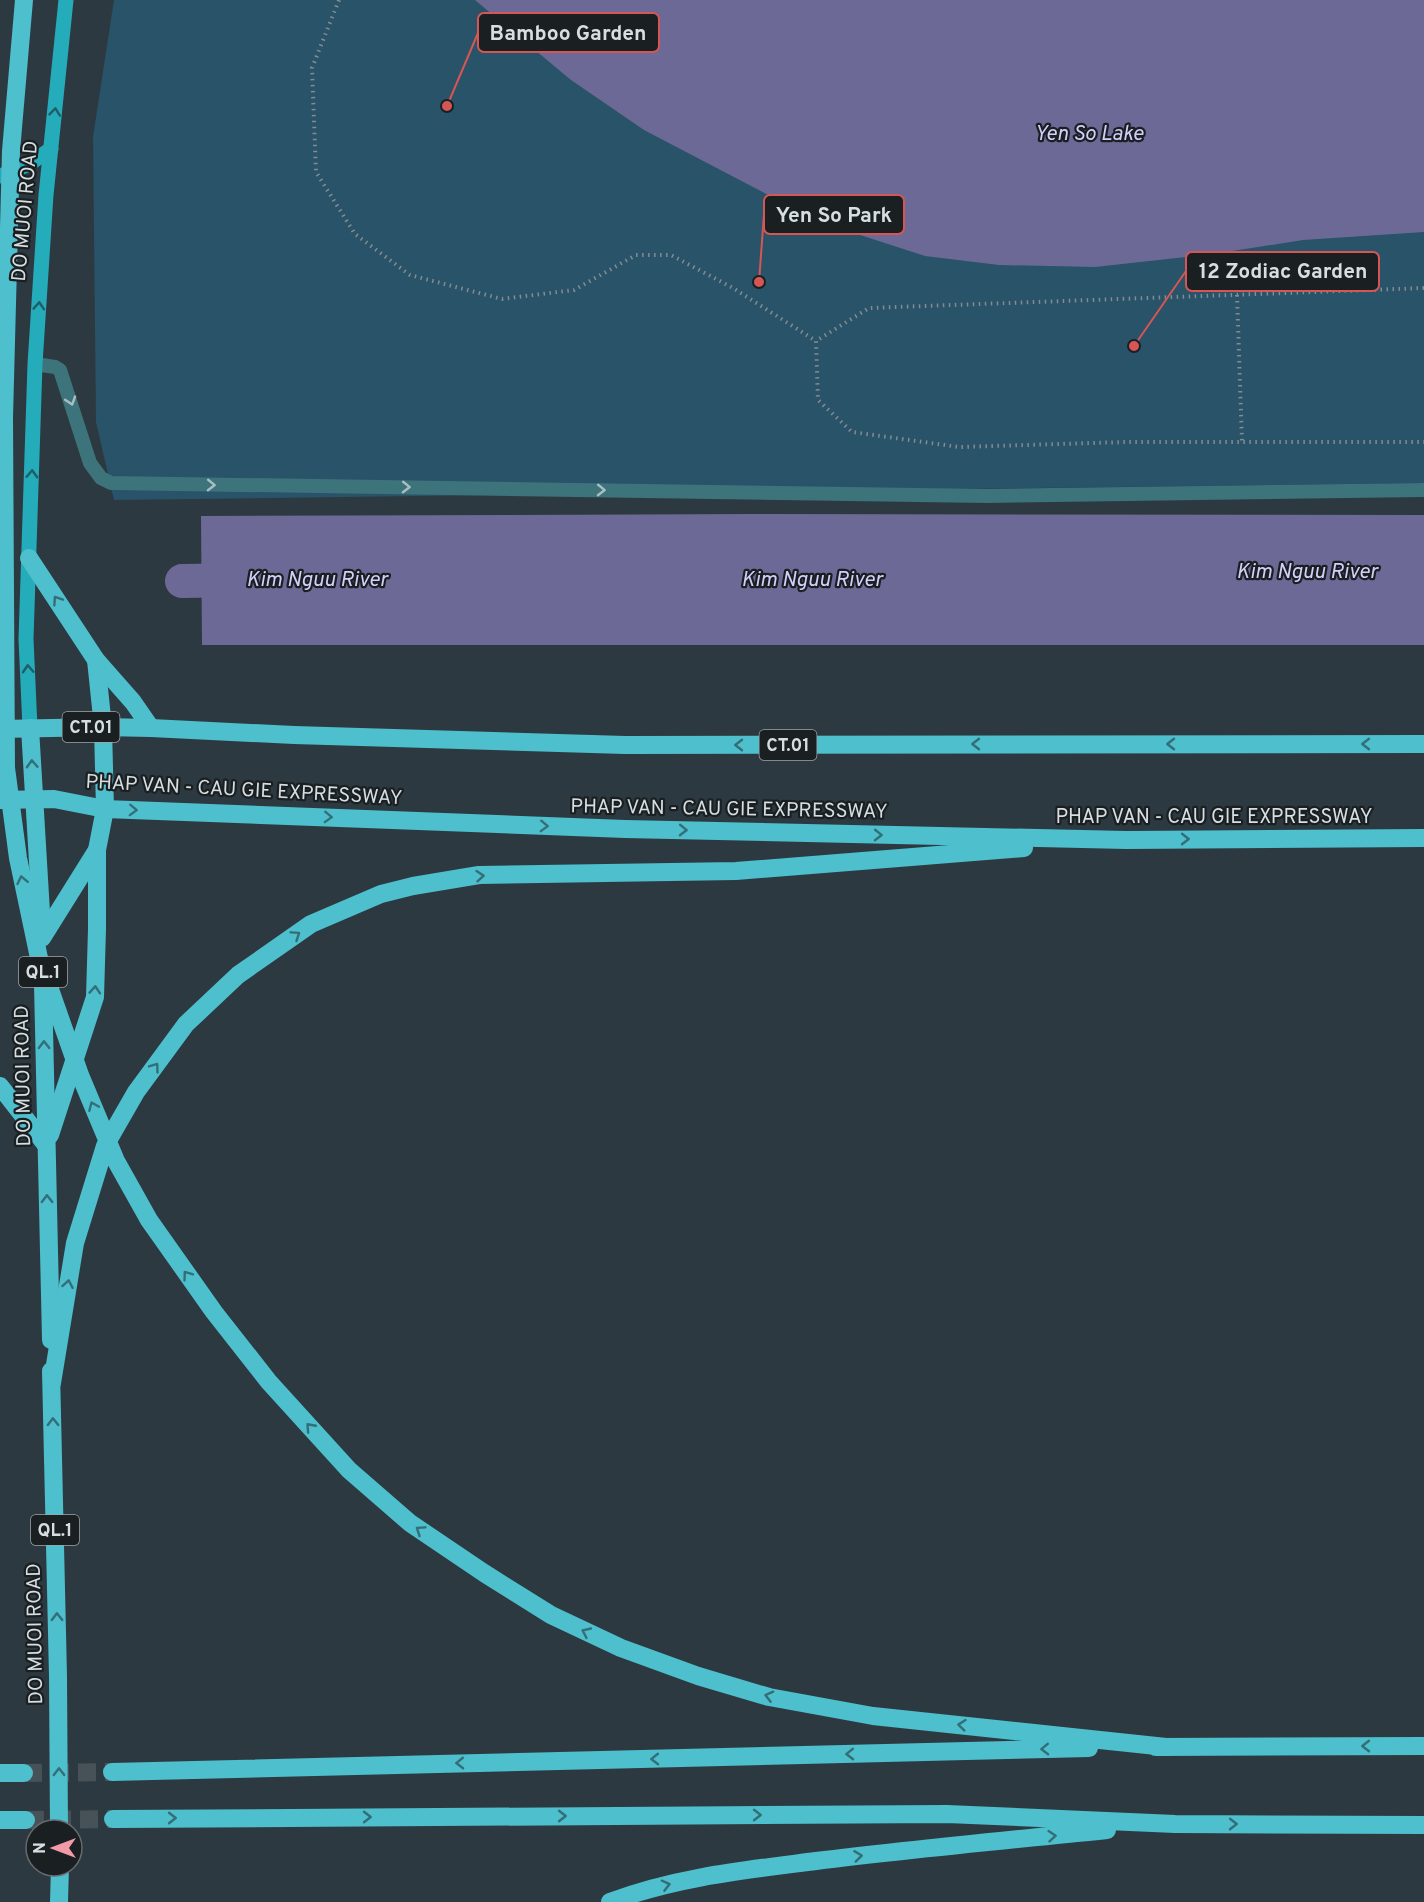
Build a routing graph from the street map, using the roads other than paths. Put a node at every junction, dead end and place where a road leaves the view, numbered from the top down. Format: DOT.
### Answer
graph roads {
  1 [pos="24,0"];
  2 [pos="66,0"];
  3 [pos="51,149"];
  4 [pos="0,176"];
  5 [pos="35,364"];
  6 [pos="1424,490"];
  7 [pos="29,558"];
  8 [pos="96,660"];
  9 [pos="104,727"];
  10 [pos="30,728"];
  11 [pos="152,728"];
  12 [pos="0,729"];
  13 [pos="1424,744"];
  14 [pos="0,800"];
  15 [pos="34,800"];
  16 [pos="105,809"];
  17 [pos="1366,838"];
  18 [pos="1424,838"];
  19 [pos="1126,840"];
  20 [pos="1424,846"];
  21 [pos="97,850"];
  22 [pos="42,938"];
  23 [pos="0,1086"];
  24 [pos="46,1145"];
  25 [pos="52,1383"];
  26 [pos="1424,1746"];
  27 [pos="1166,1747"];
  28 [pos="112,1772"];
  29 [pos="0,1773"];
  30 [pos="24,1773"];
  31 [pos="60,1818"];
  32 [pos="113,1819"];
  33 [pos="0,1820"];
  34 [pos="24,1820"];
  35 [pos="1174,1824"];
  36 [pos="1424,1825"];
  37 [pos="60,1878"];
  38 [pos="59,1902"];
  39 [pos="610,1902"];
  27 -- 1 [label="highway, one-way"];
  3 -- 2 [label="main road, DO MUOI ROAD, one-way"];
  3 -- 4 [label="main road"];
  5 -- 3 [label="main road, DO MUOI ROAD, one-way"];
  5 -- 6 [label="lane, one-way"];
  7 -- 5 [label="main road, DO MUOI ROAD, one-way"];
  8 -- 7 [label="highway, one-way"];
  10 -- 7 [label="main road, DO MUOI ROAD, one-way"];
  8 -- 9 [label="highway"];
  8 -- 11 [label="highway"];
  9 -- 10 [label="highway, CT.01"];
  9 -- 11 [label="highway, CT.01"];
  9 -- 16 [label="highway"];
  10 -- 12 [label="highway"];
  15 -- 10 [label="highway, DO MUOI ROAD, one-way"];
  13 -- 11 [label="highway, CT.01, one-way"];
  14 -- 15 [label="highway, PHAP VAN - CAU GIE EXPRESSWAY"];
  15 -- 16 [label="highway, PHAP VAN - CAU GIE EXPRESSWAY"];
  15 -- 22 [label="highway, DO MUOI ROAD / QL.1"];
  16 -- 19 [label="highway, PHAP VAN - CAU GIE EXPRESSWAY, one-way"];
  16 -- 21 [label="highway"];
  17 -- 18 [label="highway, PHAP VAN - CAU GIE EXPRESSWAY"];
  19 -- 17 [label="highway, PHAP VAN - CAU GIE EXPRESSWAY, one-way"];
  17 -- 20 [label="highway"];
  25 -- 19 [label="highway, one-way"];
  21 -- 22 [label="highway"];
  24 -- 21 [label="highway, one-way"];
  24 -- 22 [label="highway, DO MUOI ROAD / QL.1, one-way"];
  23 -- 24 [label="highway"];
  25 -- 24 [label="highway, DO MUOI ROAD / QL.1, one-way"];
  31 -- 25 [label="highway, DO MUOI ROAD / QL.1, one-way"];
  26 -- 27 [label="highway, one-way"];
  27 -- 28 [label="highway, one-way"];
  29 -- 30 [label="highway"];
  32 -- 35 [label="highway, one-way"];
  33 -- 34 [label="highway"];
  35 -- 36 [label="highway, one-way"];
  39 -- 35 [label="highway, one-way"];
  37 -- 38 [label="highway"];
}
